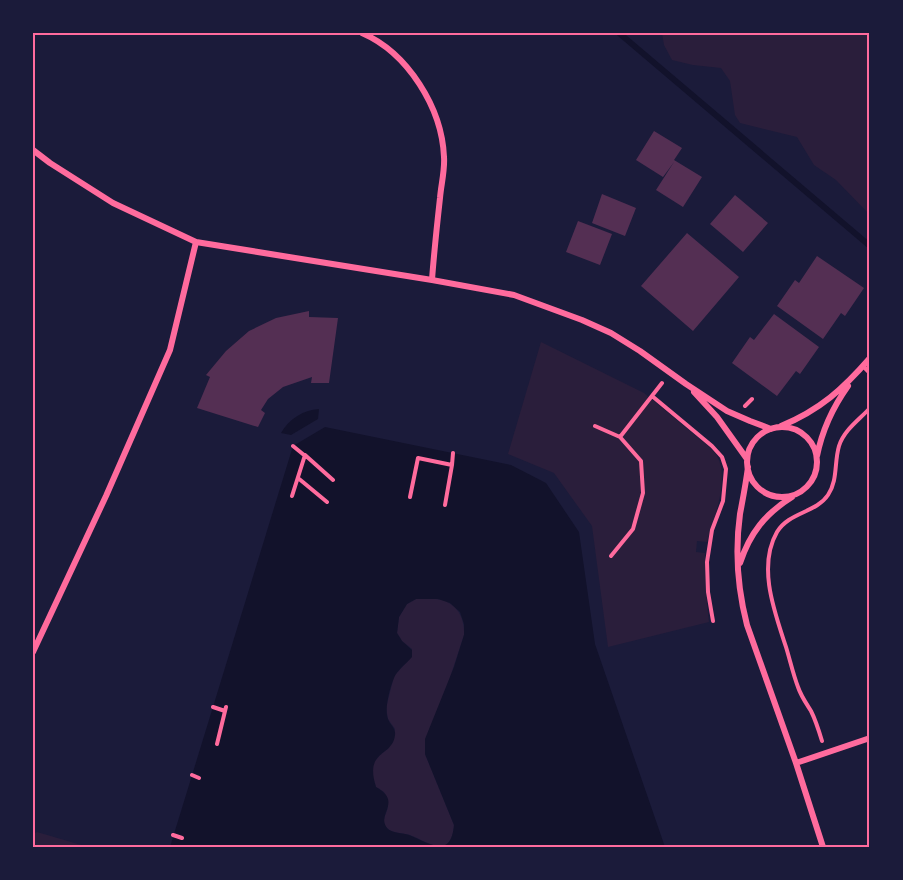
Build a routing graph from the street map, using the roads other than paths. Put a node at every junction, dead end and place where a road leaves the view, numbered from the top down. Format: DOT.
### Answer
graph roads {
  1 [pos="362,33"];
  2 [pos="33,150"];
  3 [pos="196,242"];
  4 [pos="432,280"];
  5 [pos="870,358"];
  6 [pos="862,366"];
  7 [pos="870,373"];
  8 [pos="686,384"];
  9 [pos="779,427"];
  10 [pos="771,429"];
  11 [pos="747,460"];
  12 [pos="816,461"];
  13 [pos="748,467"];
  14 [pos="800,492"];
  15 [pos="739,576"];
  16 [pos="33,652"];
  17 [pos="870,738"];
  18 [pos="796,764"];
  19 [pos="823,847"];
  1 -- 4 [label="street"];
  2 -- 3 [label="street"];
  3 -- 4 [label="street"];
  3 -- 16 [label="street"];
  4 -- 8 [label="street"];
  5 -- 6 [label="street"];
  6 -- 7 [label="lane"];
  6 -- 9 [label="street"];
  6 -- 12 [label="street"];
  8 -- 10 [label="street"];
  8 -- 11 [label="street"];
  9 -- 10 [label="street"];
  9 -- 12 [label="street"];
  10 -- 11 [label="street"];
  11 -- 13 [label="street"];
  12 -- 14 [label="street"];
  13 -- 14 [label="street"];
  13 -- 15 [label="street"];
  14 -- 15 [label="street"];
  15 -- 18 [label="street"];
  17 -- 18 [label="street"];
  18 -- 19 [label="street"];
}
